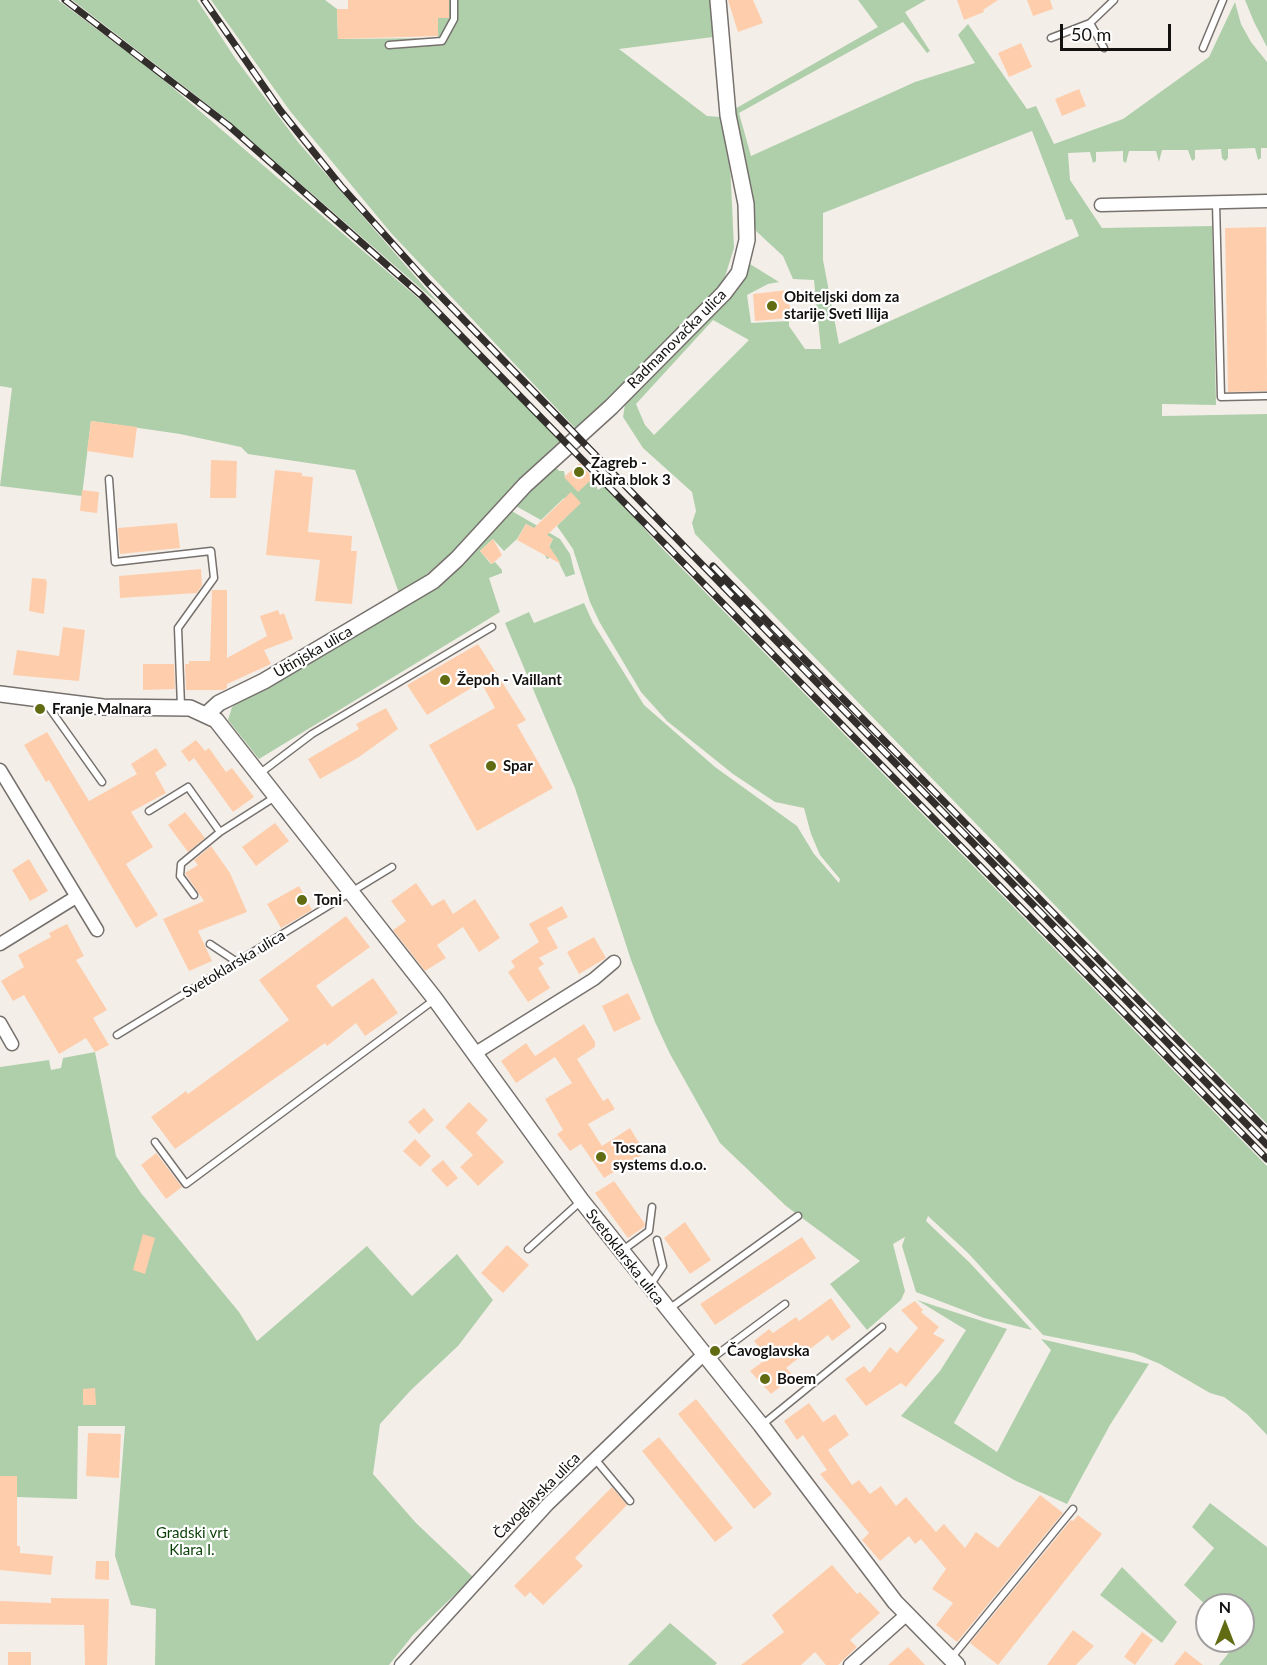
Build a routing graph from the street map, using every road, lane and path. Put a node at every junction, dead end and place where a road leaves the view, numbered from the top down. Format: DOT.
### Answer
graph roads {
  1 [pos="454,0"];
  2 [pos="718,0"];
  3 [pos="1114,0"];
  4 [pos="1223,0"];
  5 [pos="1090,23"];
  6 [pos="1051,38"];
  7 [pos="389,45"];
  8 [pos="1104,48"];
  9 [pos="1203,48"];
  10 [pos="1267,201"];
  11 [pos="1216,202"];
  12 [pos="1101,205"];
  13 [pos="1267,396"];
  14 [pos="570,445"];
  15 [pos="109,479"];
  16 [pos="492,627"];
  17 [pos="0,694"];
  18 [pos="43,701"];
  19 [pos="181,707"];
  20 [pos="207,714"];
  21 [pos="0,770"];
  22 [pos="258,775"];
  23 [pos="102,782"];
  24 [pos="276,797"];
  25 [pos="149,811"];
  26 [pos="220,832"];
  27 [pos="392,867"];
  28 [pos="351,893"];
  29 [pos="194,895"];
  30 [pos="76,897"];
  31 [pos="97,930"];
  32 [pos="0,944"];
  33 [pos="210,944"];
  34 [pos="237,962"];
  35 [pos="614,962"];
  36 [pos="435,999"];
  37 [pos="0,1023"];
  38 [pos="117,1035"];
  39 [pos="12,1044"];
  40 [pos="474,1054"];
  41 [pos="155,1142"];
  42 [pos="581,1200"];
  43 [pos="652,1207"];
  44 [pos="798,1216"];
  45 [pos="657,1240"];
  46 [pos="528,1249"];
  47 [pos="621,1251"];
  48 [pos="650,1288"];
  49 [pos="785,1304"];
  50 [pos="667,1310"];
  51 [pos="882,1327"];
  52 [pos="706,1358"];
  53 [pos="761,1425"];
  54 [pos="595,1459"];
  55 [pos="630,1501"];
  56 [pos="1073,1509"];
  57 [pos="906,1615"];
  58 [pos="954,1662"];
  59 [pos="401,1665"];
  60 [pos="850,1665"];
  1 -- 7 [label="lane"];
  2 -- 14 [label="street, Radmanovačka ulica"];
  3 -- 5 [label="lane"];
  4 -- 9 [label="lane"];
  5 -- 6 [label="lane"];
  5 -- 8 [label="lane"];
  10 -- 11 [label="street"];
  11 -- 12 [label="street"];
  11 -- 13 [label="lane"];
  14 -- 20 [label="street, Utinjska ulica"];
  15 -- 19 [label="lane"];
  16 -- 22 [label="lane"];
  17 -- 18 [label="street"];
  18 -- 19 [label="street"];
  18 -- 23 [label="lane"];
  19 -- 20 [label="street"];
  20 -- 22 [label="street, Svetoklarska ulica"];
  21 -- 30 [label="street"];
  22 -- 24 [label="street, Svetoklarska ulica"];
  24 -- 26 [label="lane"];
  24 -- 28 [label="street, Svetoklarska ulica"];
  25 -- 26 [label="lane"];
  26 -- 29 [label="lane"];
  27 -- 28 [label="lane"];
  28 -- 34 [label="lane, Svetoklarska ulica"];
  28 -- 36 [label="street, Svetoklarska ulica"];
  30 -- 31 [label="street"];
  30 -- 32 [label="street"];
  33 -- 34 [label="lane"];
  34 -- 38 [label="lane, Svetoklarska ulica"];
  35 -- 40 [label="street"];
  36 -- 40 [label="street, Svetoklarska ulica"];
  36 -- 41 [label="lane"];
  37 -- 39 [label="street"];
  40 -- 42 [label="street, Svetoklarska ulica"];
  42 -- 46 [label="lane"];
  42 -- 47 [label="street, Svetoklarska ulica"];
  43 -- 47 [label="lane"];
  44 -- 50 [label="lane"];
  45 -- 48 [label="lane"];
  47 -- 48 [label="street, Svetoklarska ulica"];
  48 -- 50 [label="street, Svetoklarska ulica"];
  49 -- 52 [label="lane"];
  50 -- 52 [label="street, Svetoklarska ulica"];
  51 -- 53 [label="lane"];
  52 -- 53 [label="street, Svetoklarska ulica"];
  52 -- 54 [label="street, Čavoglavska ulica"];
  53 -- 57 [label="street, Svetoklarska ulica"];
  54 -- 55 [label="lane"];
  54 -- 59 [label="street, Čavoglavska ulica"];
  56 -- 58 [label="lane"];
  57 -- 58 [label="street, Svetoklarska ulica"];
  57 -- 60 [label="street"];
}
